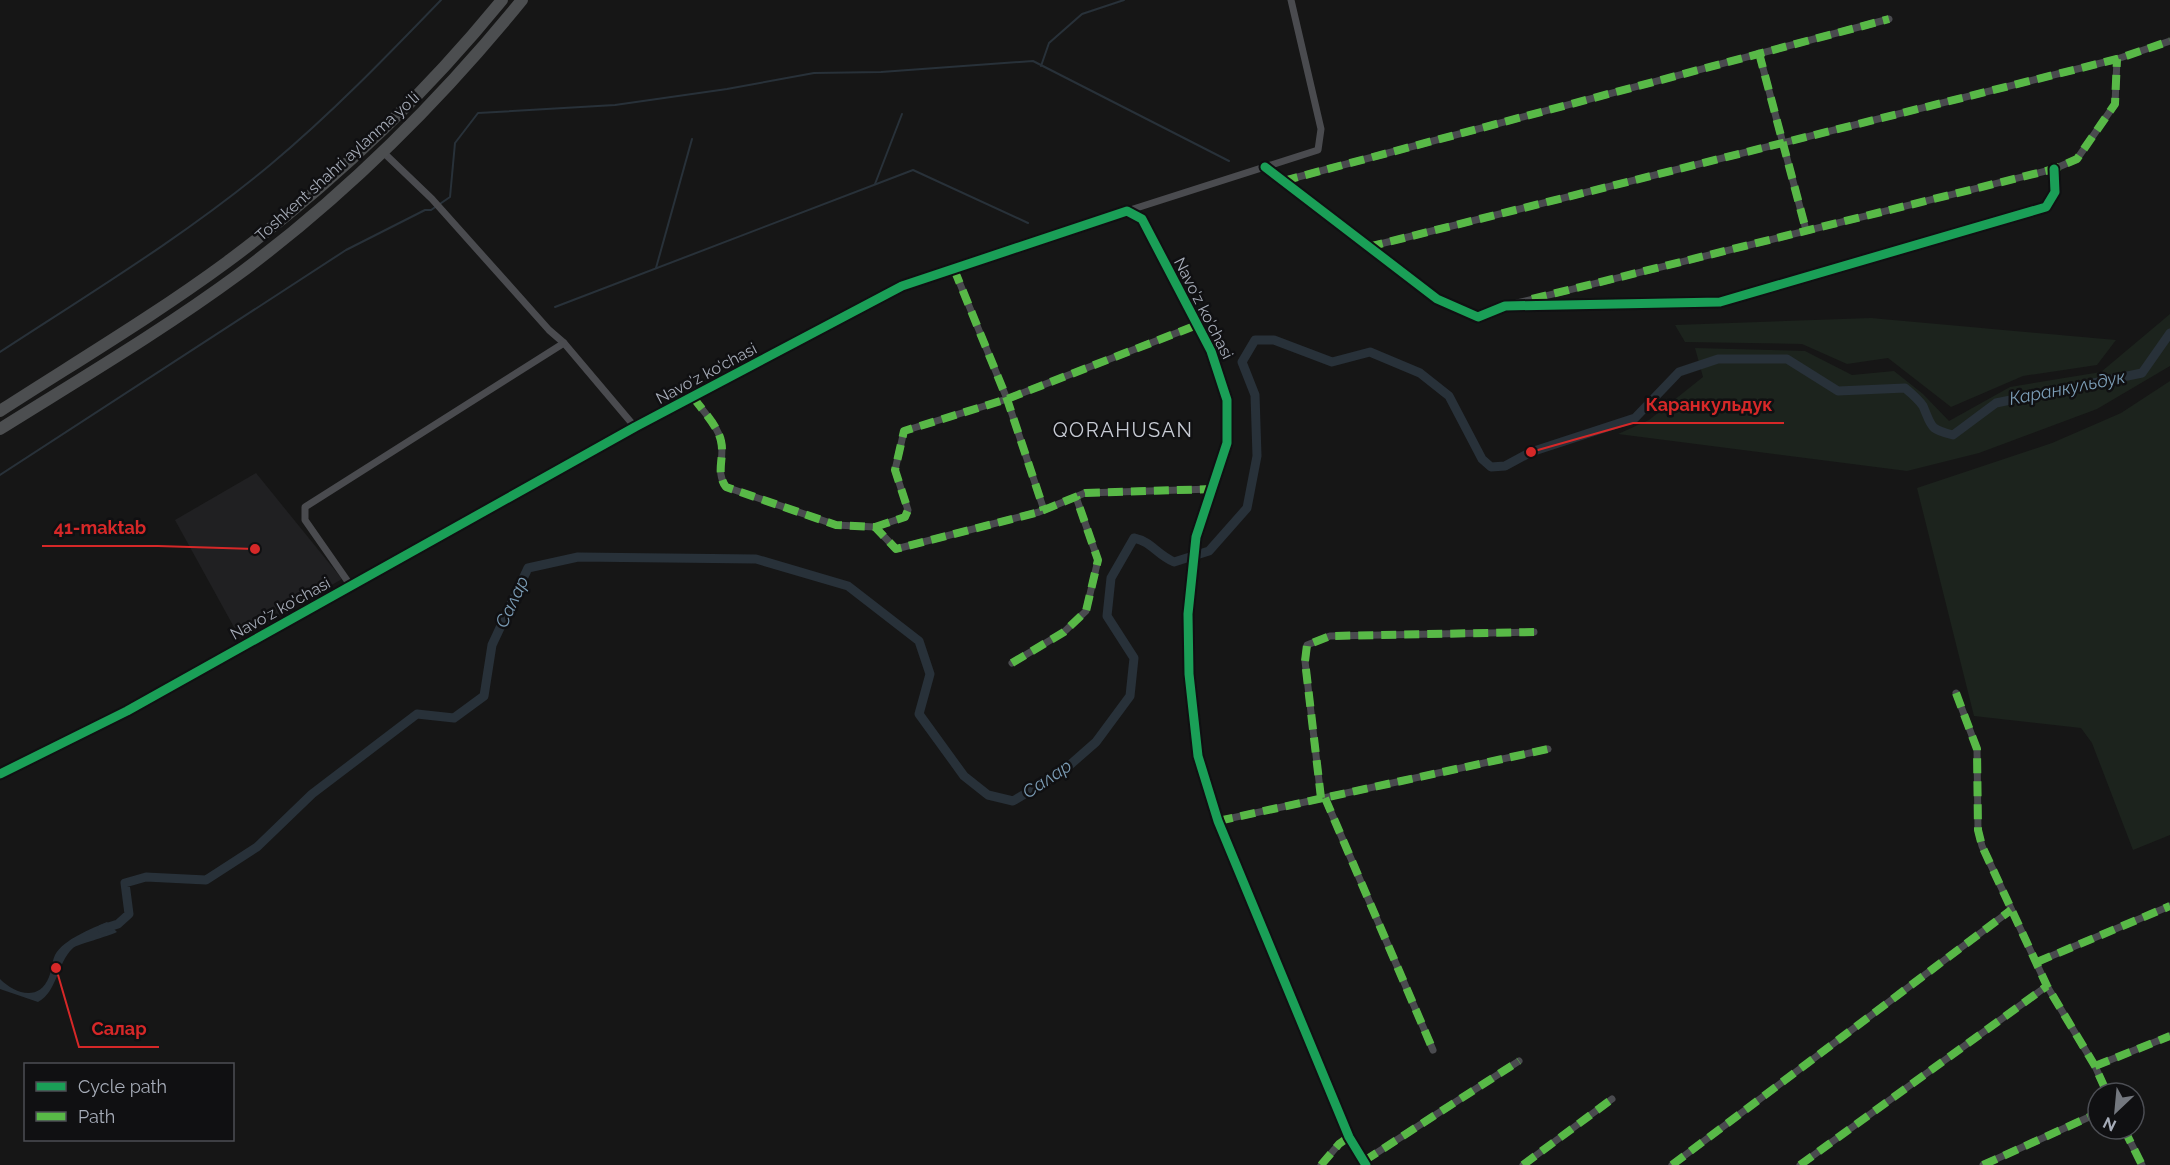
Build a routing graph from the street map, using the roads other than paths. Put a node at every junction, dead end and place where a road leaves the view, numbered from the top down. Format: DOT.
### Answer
graph roads {
  1 [pos="502,0"];
  2 [pos="522,0"];
  3 [pos="1291,0"];
  4 [pos="1889,19"];
  5 [pos="2170,41"];
  6 [pos="1759,53"];
  7 [pos="2117,59"];
  8 [pos="1783,142"];
  9 [pos="383,152"];
  10 [pos="1265,167"];
  11 [pos="2054,169"];
  12 [pos="1283,181"];
  13 [pos="1150,204"];
  14 [pos="1126,211"];
  15 [pos="1142,219"];
  16 [pos="1806,230"];
  17 [pos="1368,247"];
  18 [pos="954,269"];
  19 [pos="1505,306"];
  20 [pos="1197,325"];
  21 [pos="564,343"];
  22 [pos="693,397"];
  23 [pos="20,398"];
  24 [pos="1007,399"];
  25 [pos="0,411"];
  26 [pos="28,411"];
  27 [pos="635,427"];
  28 [pos="0,429"];
  29 [pos="1212,489"];
  30 [pos="1076,497"];
  31 [pos="1044,510"];
  32 [pos="875,527"];
  33 [pos="351,586"];
  34 [pos="1534,632"];
  35 [pos="1012,663"];
  36 [pos="1956,693"];
  37 [pos="1548,749"];
  38 [pos="0,774"];
  39 [pos="1323,798"];
  40 [pos="1218,821"];
  41 [pos="2170,906"];
  42 [pos="2011,910"];
  43 [pos="2037,962"];
  44 [pos="2047,986"];
  45 [pos="2170,1036"];
  46 [pos="1433,1050"];
  47 [pos="1519,1061"];
  48 [pos="2095,1066"];
  49 [pos="2102,1081"];
  50 [pos="1612,1099"];
  51 [pos="2086,1118"];
  52 [pos="1349,1137"];
  53 [pos="2130,1141"];
  54 [pos="1365,1163"];
  55 [pos="1321,1165"];
  56 [pos="1523,1165"];
  57 [pos="1672,1165"];
  58 [pos="1800,1165"];
  59 [pos="1983,1165"];
  60 [pos="2142,1165"];
  1 -- 23 [label="highway, Toshkent shahri aylanma yoʻli"];
  2 -- 9 [label="highway, Toshkent shahri aylanma yoʻli"];
  3 -- 10 [label="street"];
  4 -- 6 [label="street"];
  5 -- 7 [label="street"];
  6 -- 8 [label="street"];
  6 -- 12 [label="street"];
  7 -- 8 [label="street"];
  7 -- 11 [label="street"];
  8 -- 16 [label="street"];
  8 -- 17 [label="street"];
  9 -- 21 [label="street"];
  9 -- 26 [label="highway, Toshkent shahri aylanma yoʻli"];
  10 -- 12 [label="street"];
  10 -- 13 [label="street"];
  11 -- 16 [label="street"];
  11 -- 19 [label="street"];
  12 -- 17 [label="street"];
  13 -- 14 [label="street"];
  13 -- 15 [label="street"];
  14 -- 15 [label="street"];
  14 -- 18 [label="street, Navo'z ko'chasi"];
  15 -- 20 [label="street, Navo'z ko'chasi"];
  16 -- 19 [label="street"];
  17 -- 19 [label="street"];
  18 -- 22 [label="street, Navo'z ko'chasi"];
  18 -- 24 [label="street"];
  20 -- 24 [label="street"];
  20 -- 29 [label="street, Navo'z ko'chasi"];
  21 -- 27 [label="street"];
  21 -- 33 [label="street"];
  22 -- 27 [label="street, Navo'z ko'chasi"];
  22 -- 32 [label="street"];
  23 -- 25 [label="highway, Toshkent shahri aylanma yoʻli"];
  23 -- 26 [label="highway"];
  24 -- 31 [label="street"];
  24 -- 32 [label="street"];
  26 -- 28 [label="highway, Toshkent shahri aylanma yoʻli"];
  27 -- 33 [label="street, Navo'z ko'chasi"];
  29 -- 30 [label="street"];
  29 -- 40 [label="street, Navo'z ko'chasi"];
  30 -- 31 [label="street"];
  30 -- 35 [label="street"];
  31 -- 32 [label="street"];
  33 -- 38 [label="street, Navo'z ko'chasi"];
  34 -- 39 [label="street"];
  36 -- 42 [label="street"];
  37 -- 39 [label="street"];
  39 -- 40 [label="street"];
  39 -- 46 [label="street"];
  40 -- 52 [label="street, Navo'z ko'chasi"];
  41 -- 43 [label="street"];
  42 -- 43 [label="street"];
  42 -- 57 [label="street"];
  43 -- 44 [label="street"];
  44 -- 48 [label="street"];
  44 -- 58 [label="street"];
  45 -- 48 [label="street"];
  47 -- 54 [label="street"];
  48 -- 49 [label="street"];
  50 -- 56 [label="street"];
  51 -- 59 [label="street"];
  52 -- 54 [label="street, Navo'z ko'chasi"];
  52 -- 55 [label="street"];
  53 -- 60 [label="street"];
}
